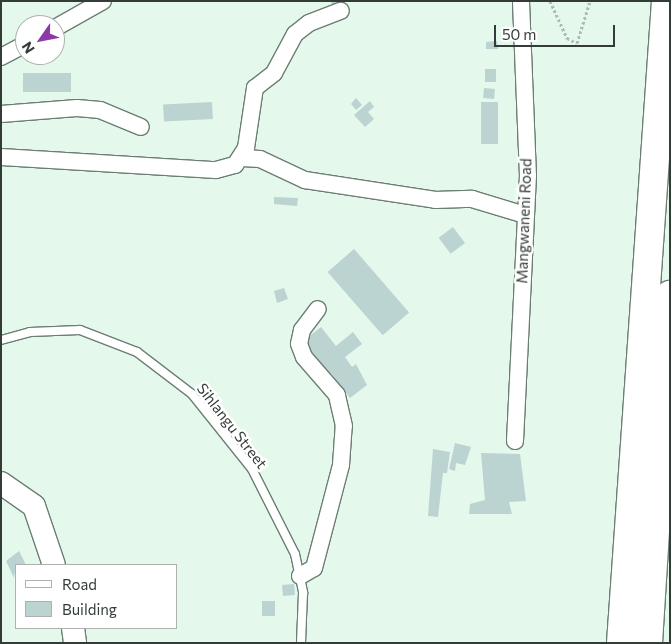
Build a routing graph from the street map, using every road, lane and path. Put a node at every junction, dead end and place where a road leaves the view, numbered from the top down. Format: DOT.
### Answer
graph roads {
  1 [pos="103,1"];
  2 [pos="521,1"];
  3 [pos="550,1"];
  4 [pos="590,1"];
  5 [pos="666,1"];
  6 [pos="341,11"];
  7 [pos="65,22"];
  8 [pos="15,49"];
  9 [pos="1,56"];
  10 [pos="1,114"];
  11 [pos="141,127"];
  12 [pos="1,157"];
  13 [pos="242,158"];
  14 [pos="525,215"];
  15 [pos="670,295"];
  16 [pos="318,309"];
  17 [pos="1,340"];
  18 [pos="515,442"];
  19 [pos="1,483"];
  20 [pos="54,564"];
  21 [pos="300,576"];
  22 [pos="73,629"];
  23 [pos="74,643"];
  24 [pos="300,643"];
  25 [pos="621,643"];
  26 [pos="648,643"];
  1 -- 7 [label="street"];
  2 -- 14 [label="street, Mangwaneni Road"];
  3 -- 4 [label="path"];
  5 -- 25 [label="highway"];
  6 -- 13 [label="street"];
  8 -- 9 [label="street"];
  10 -- 11 [label="street"];
  12 -- 13 [label="street"];
  13 -- 14 [label="street"];
  14 -- 18 [label="street, Mangwaneni Road"];
  15 -- 26 [label="highway"];
  16 -- 21 [label="street"];
  17 -- 21 [label="lane, Sihlangu Street"];
  19 -- 20 [label="street"];
  21 -- 24 [label="lane, Sihlangu Street"];
  22 -- 23 [label="street"];
}
